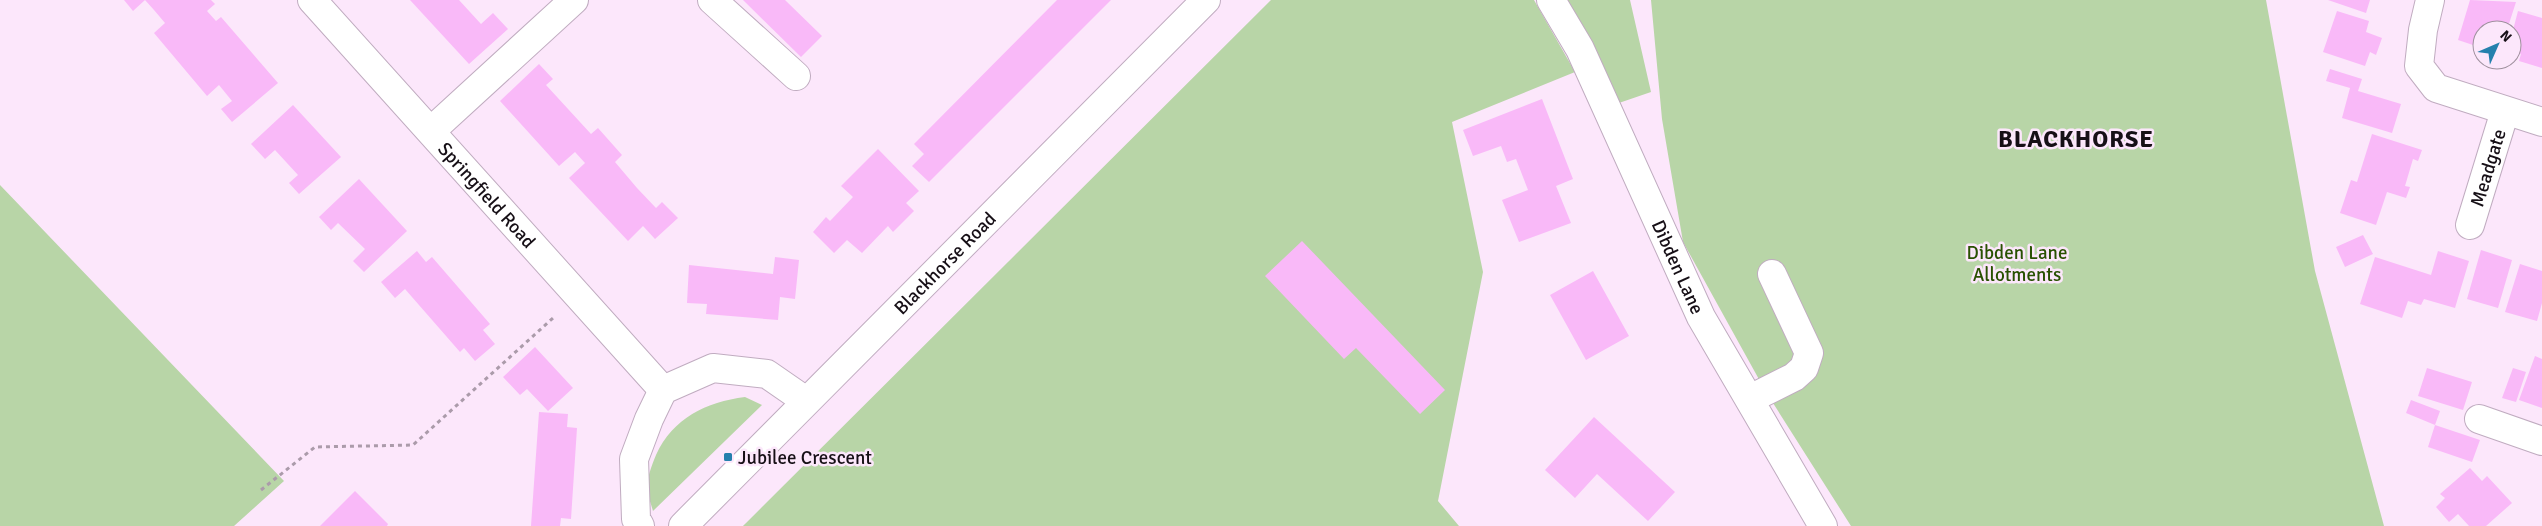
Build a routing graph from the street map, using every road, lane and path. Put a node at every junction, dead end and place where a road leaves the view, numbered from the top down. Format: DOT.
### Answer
graph roads {
  1 [pos="312,0"];
  2 [pos="574,0"];
  3 [pos="712,0"];
  4 [pos="1206,0"];
  5 [pos="1551,0"];
  6 [pos="2430,0"];
  7 [pos="796,76"];
  8 [pos="2505,111"];
  9 [pos="2542,122"];
  10 [pos="431,130"];
  11 [pos="2470,225"];
  12 [pos="1772,274"];
  13 [pos="577,296"];
  14 [pos="662,390"];
  15 [pos="1750,399"];
  16 [pos="806,401"];
  17 [pos="2479,419"];
  18 [pos="2542,441"];
  19 [pos="261,490"];
  20 [pos="640,526"];
  21 [pos="683,526"];
  22 [pos="1823,526"];
  1 -- 10 [label="street, Springfield Road"];
  2 -- 10 [label="street"];
  3 -- 7 [label="street"];
  4 -- 16 [label="street, Blackhorse Road"];
  5 -- 15 [label="street, Dibden Lane"];
  6 -- 8 [label="street, Meadgate"];
  8 -- 9 [label="street, Meadgate"];
  8 -- 11 [label="street, Meadgate"];
  10 -- 13 [label="street, Springfield Road"];
  12 -- 15 [label="street"];
  13 -- 14 [label="street, Springfield Road"];
  13 -- 19 [label="path"];
  14 -- 16 [label="street"];
  14 -- 20 [label="street"];
  15 -- 22 [label="street, Dibden Lane"];
  16 -- 21 [label="street, Blackhorse Road"];
  17 -- 18 [label="street"];
}
